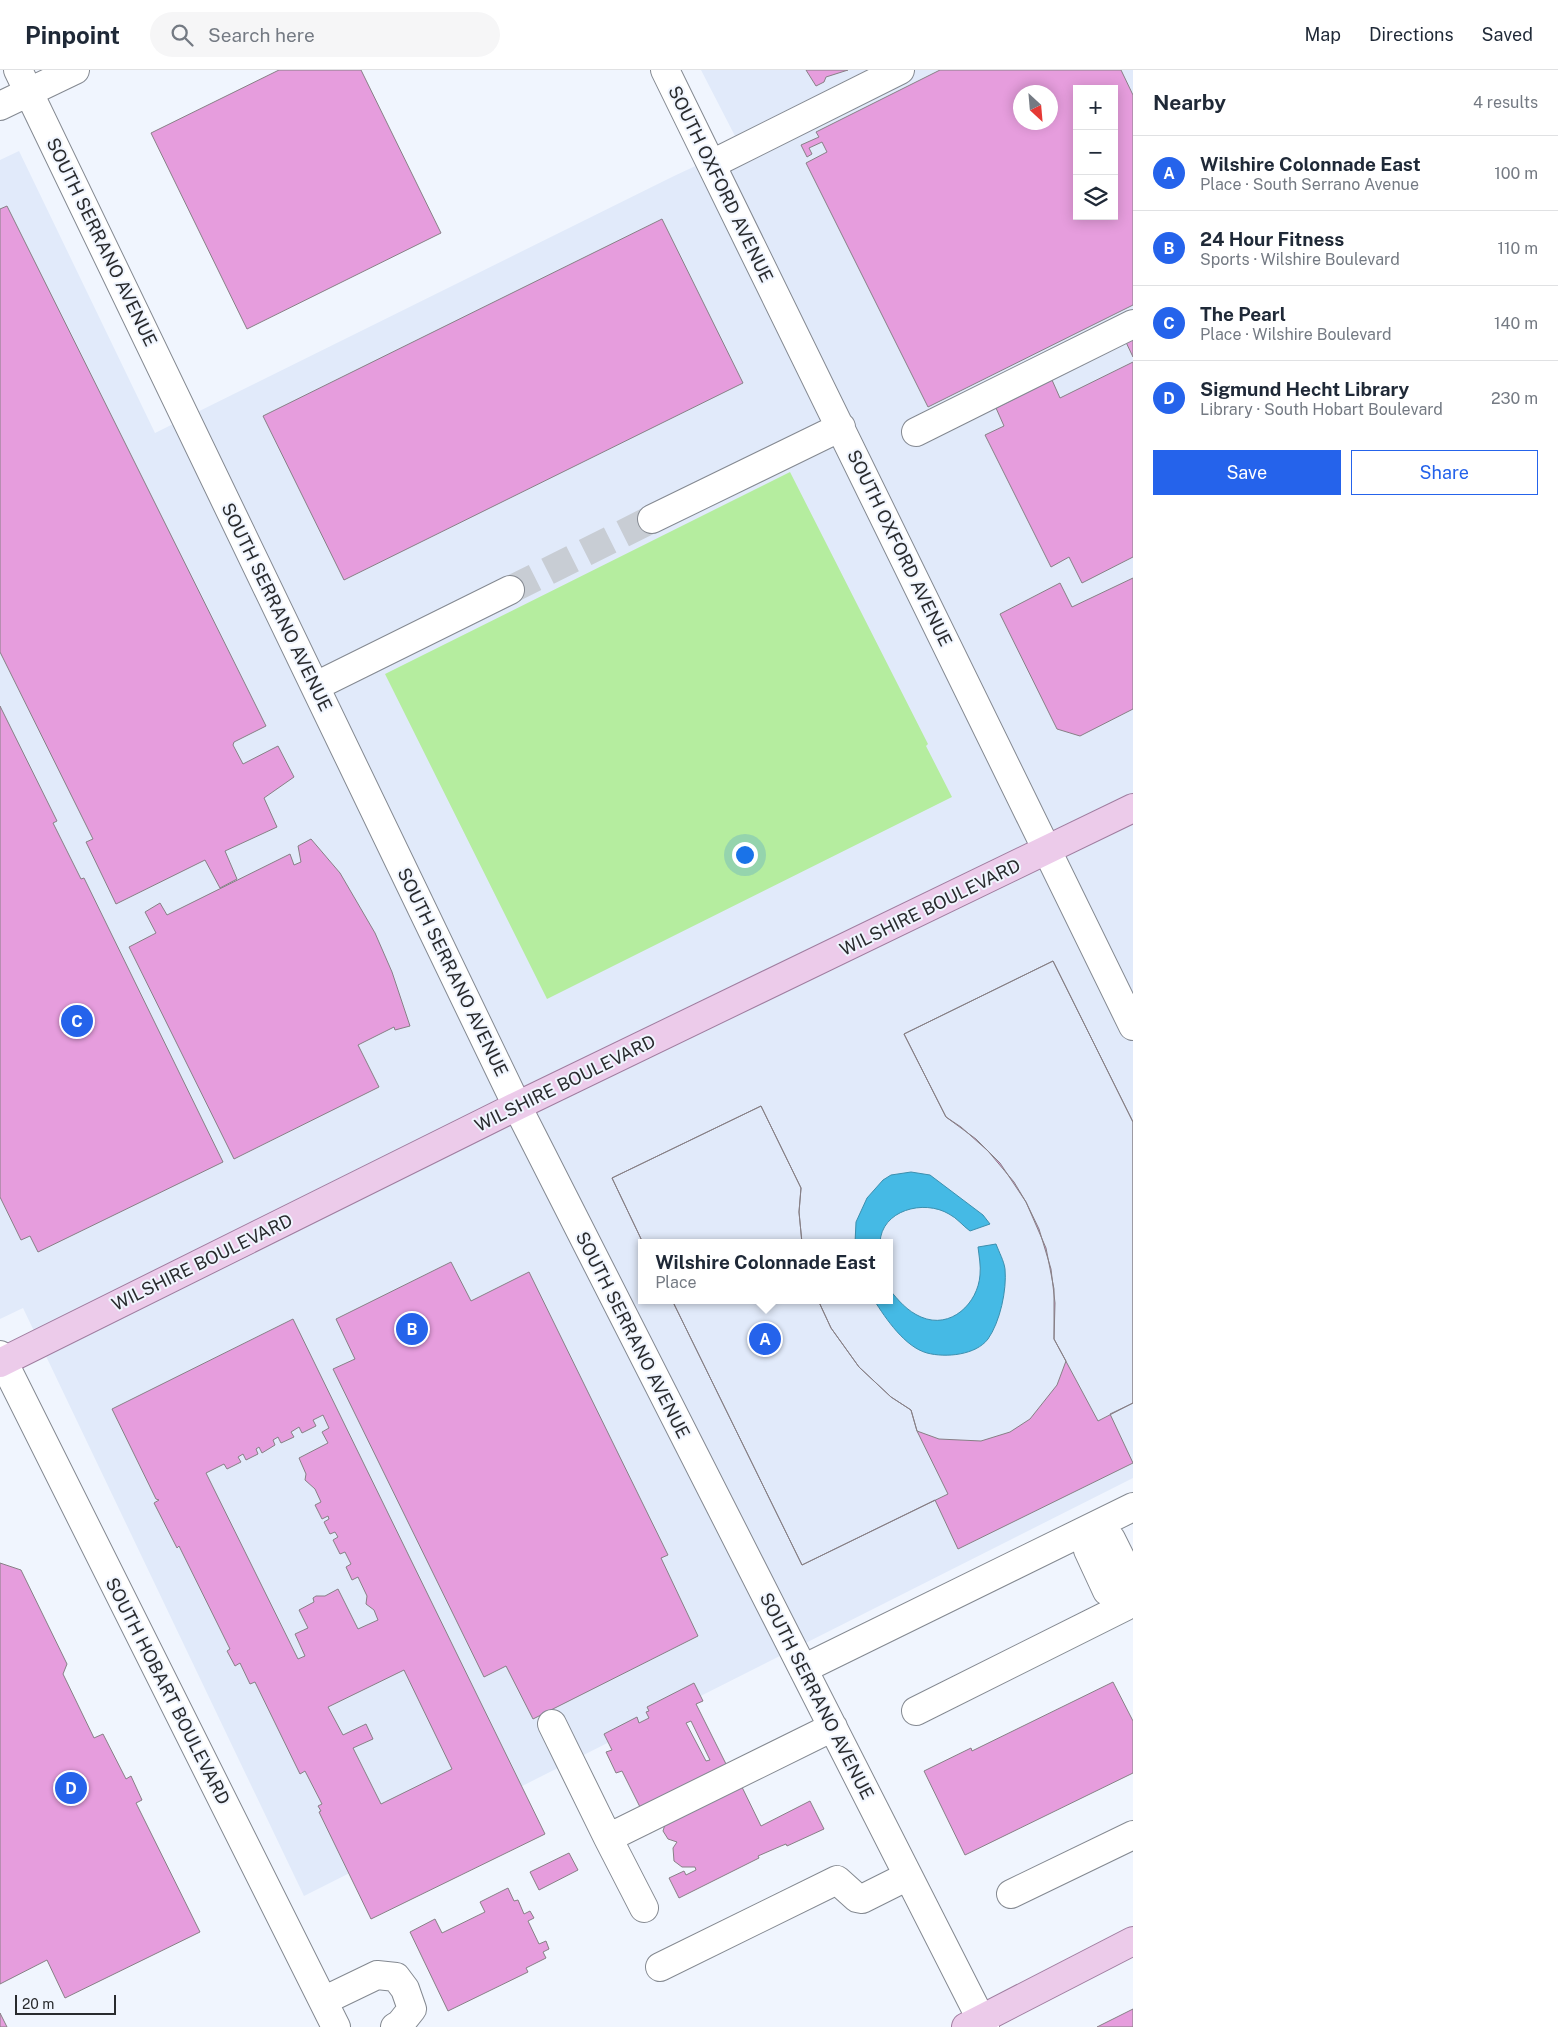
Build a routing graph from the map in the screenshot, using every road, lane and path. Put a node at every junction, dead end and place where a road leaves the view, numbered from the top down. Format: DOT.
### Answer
graph roads {
  1 [pos="74,70"];
  2 [pos="665,70"];
  3 [pos="900,70"];
  4 [pos="24,81"];
  5 [pos="0,106"];
  6 [pos="712,164"];
  7 [pos="1133,324"];
  8 [pos="840,426"];
  9 [pos="916,432"];
  10 [pos="652,519"];
  11 [pos="510,590"];
  12 [pos="316,686"];
  13 [pos="1133,808"];
  14 [pos="1048,850"];
  15 [pos="1133,1026"];
  16 [pos="517,1106"];
  17 [pos="1,1359"];
  18 [pos="1133,1507"];
  19 [pos="1096,1531"];
  20 [pos="1128,1602"];
  21 [pos="803,1669"];
  22 [pos="916,1711"];
  23 [pos="552,1724"];
  24 [pos="833,1727"];
  25 [pos="1133,1836"];
  26 [pos="608,1838"];
  27 [pos="908,1876"];
  28 [pos="1011,1894"];
  29 [pos="644,1908"];
  30 [pos="1133,1941"];
  31 [pos="660,1967"];
  32 [pos="323,2001"];
  33 [pos="977,2025"];
  34 [pos="336,2027"];
  35 [pos="395,2027"];
  1 -- 4 [label="street"];
  2 -- 6 [label="street, SOUTH OXFORD AVENUE"];
  3 -- 6 [label="street"];
  4 -- 5 [label="street"];
  4 -- 12 [label="street, SOUTH SERRANO AVENUE"];
  6 -- 8 [label="street, SOUTH OXFORD AVENUE"];
  7 -- 9 [label="street"];
  8 -- 10 [label="street"];
  8 -- 14 [label="street, SOUTH OXFORD AVENUE"];
  11 -- 12 [label="street"];
  12 -- 16 [label="street, SOUTH SERRANO AVENUE"];
  13 -- 14 [label="main road, WILSHIRE BOULEVARD"];
  14 -- 15 [label="street, SOUTH OXFORD AVENUE"];
  14 -- 16 [label="main road, WILSHIRE BOULEVARD"];
  16 -- 17 [label="main road, WILSHIRE BOULEVARD"];
  16 -- 21 [label="street, SOUTH SERRANO AVENUE"];
  17 -- 32 [label="street, SOUTH HOBART BOULEVARD"];
  18 -- 19 [label="street"];
  19 -- 20 [label="street"];
  19 -- 21 [label="street"];
  20 -- 22 [label="street"];
  21 -- 24 [label="street, SOUTH SERRANO AVENUE"];
  23 -- 26 [label="street"];
  24 -- 26 [label="street"];
  24 -- 27 [label="street, SOUTH SERRANO AVENUE"];
  25 -- 28 [label="street"];
  26 -- 29 [label="street"];
  27 -- 31 [label="street"];
  27 -- 33 [label="street, SOUTH SERRANO AVENUE"];
  30 -- 33 [label="main road"];
  32 -- 34 [label="street, SOUTH HOBART BOULEVARD"];
  32 -- 35 [label="street"];
}
